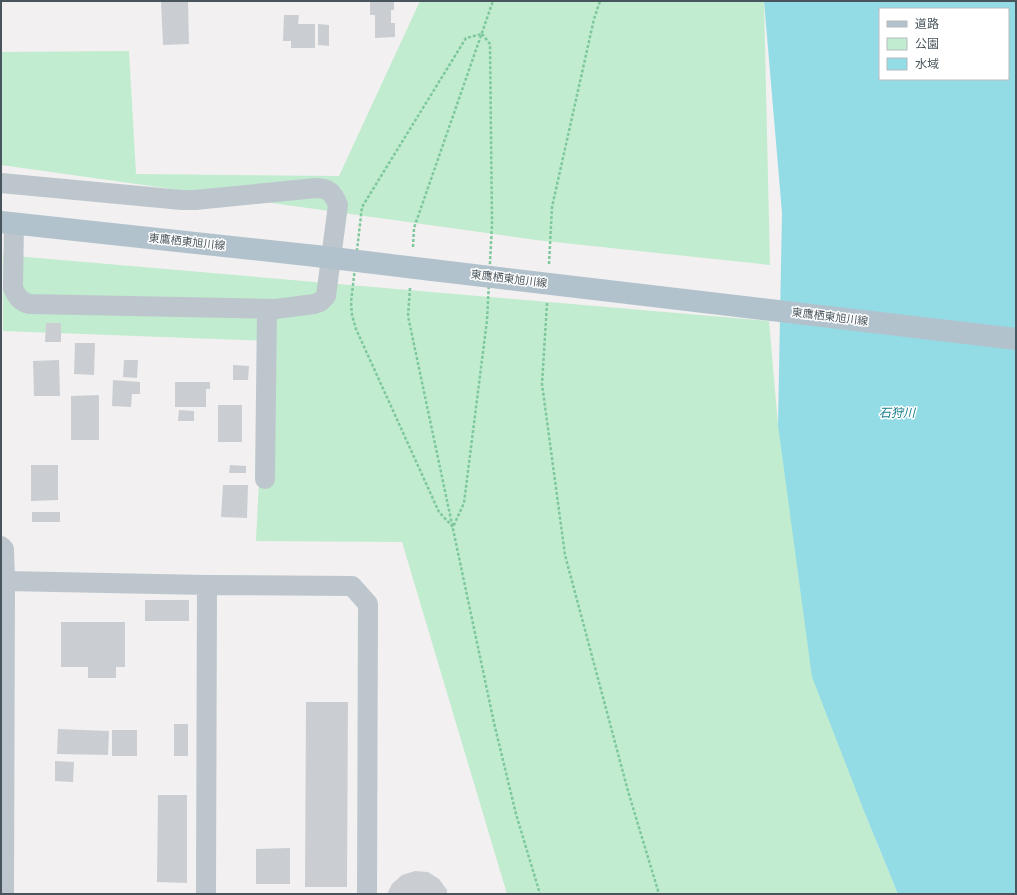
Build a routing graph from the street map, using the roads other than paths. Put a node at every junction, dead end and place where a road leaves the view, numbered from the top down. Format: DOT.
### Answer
graph roads {
  1 [pos="1,183"];
  2 [pos="8,222"];
  3 [pos="268,309"];
  4 [pos="1016,339"];
  5 [pos="265,479"];
  6 [pos="1,546"];
  7 [pos="5,581"];
  8 [pos="207,585"];
  9 [pos="2,681"];
  10 [pos="4,894"];
  11 [pos="206,894"];
  12 [pos="367,894"];
  1 -- 3 [label="street"];
  2 -- 3 [label="street"];
  2 -- 4 [label="main road, 東鷹栖東旭川線, bridge"];
  3 -- 5 [label="street"];
  6 -- 7 [label="street"];
  7 -- 8 [label="street"];
  7 -- 9 [label="street"];
  8 -- 11 [label="street"];
  8 -- 12 [label="street"];
  9 -- 10 [label="street"];
}
